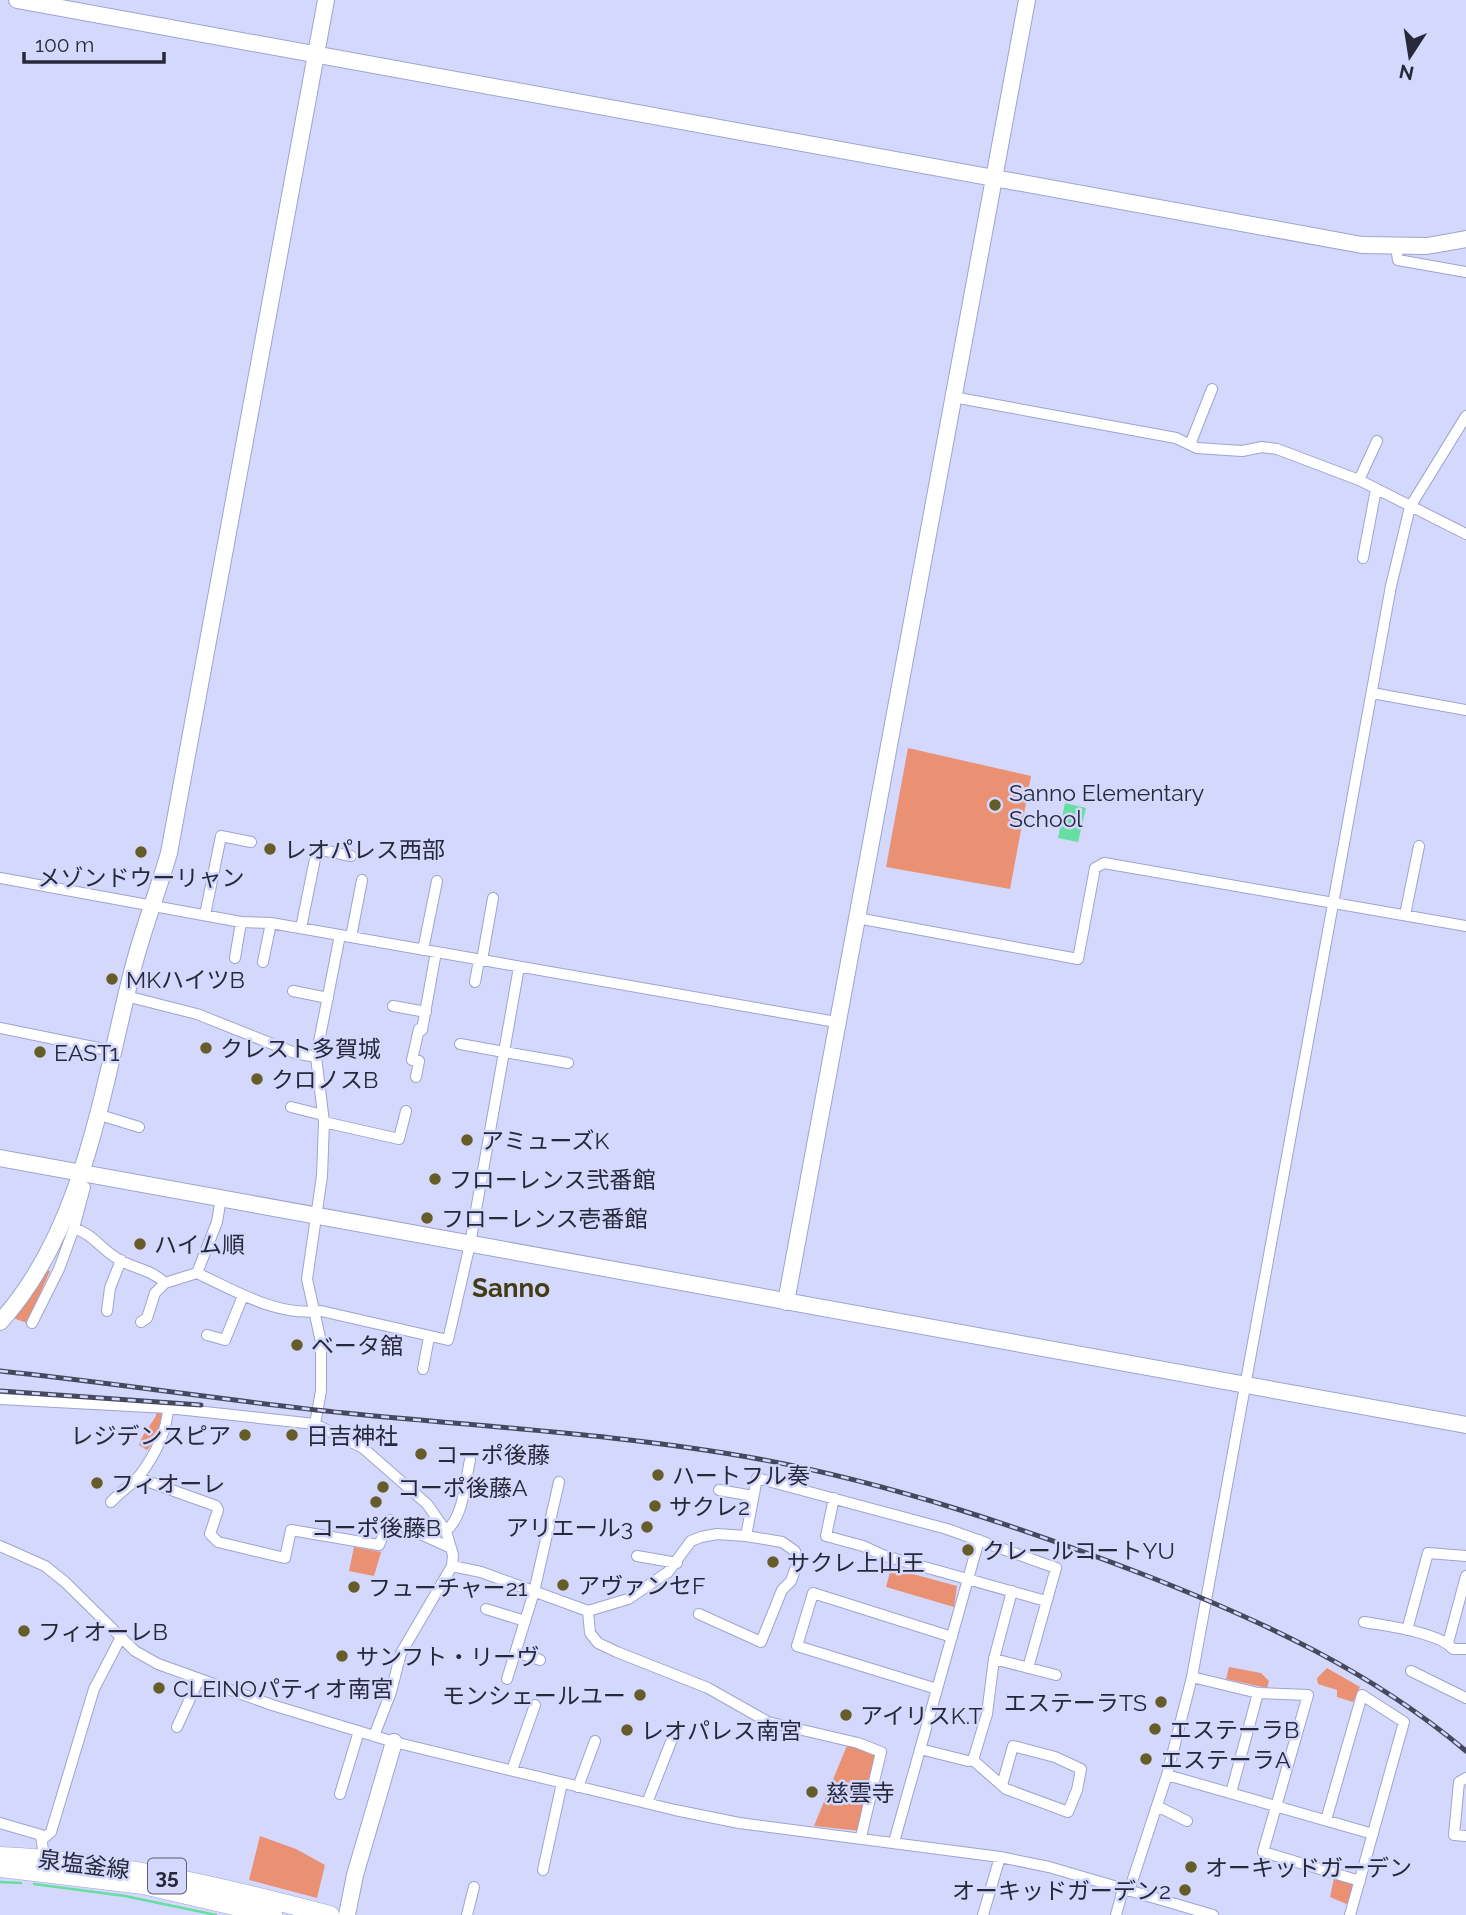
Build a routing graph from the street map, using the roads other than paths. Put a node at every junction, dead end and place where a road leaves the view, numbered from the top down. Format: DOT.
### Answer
graph roads {
  1 [pos="17,0"];
  2 [pos="326,0"];
  3 [pos="1027,0"];
  4 [pos="316,55"];
  5 [pos="992,177"];
  6 [pos="1466,239"];
  7 [pos="1396,247"];
  8 [pos="1466,272"];
  9 [pos="1212,389"];
  10 [pos="953,397"];
  11 [pos="1466,416"];
  12 [pos="1377,441"];
  13 [pos="1191,442"];
  14 [pos="1359,480"];
  15 [pos="1376,489"];
  16 [pos="1410,507"];
  17 [pos="1466,534"];
  18 [pos="1363,558"];
  19 [pos="1371,692"];
  20 [pos="1466,710"];
  21 [pos="251,842"];
  22 [pos="1419,846"];
  23 [pos="351,856"];
  24 [pos="0,880"];
  25 [pos="362,880"];
  26 [pos="437,881"];
  27 [pos="494,898"];
  28 [pos="1333,902"];
  29 [pos="152,906"];
  30 [pos="205,915"];
  31 [pos="1405,915"];
  32 [pos="857,918"];
  33 [pos="241,922"];
  34 [pos="271,923"];
  35 [pos="1466,926"];
  36 [pos="302,929"];
  37 [pos="345,936"];
  38 [pos="423,950"];
  39 [pos="436,952"];
  40 [pos="235,958"];
  41 [pos="480,960"];
  42 [pos="263,962"];
  43 [pos="519,967"];
  44 [pos="475,982"];
  45 [pos="293,991"];
  46 [pos="126,996"];
  47 [pos="328,998"];
  48 [pos="393,1006"];
  49 [pos="426,1012"];
  50 [pos="836,1022"];
  51 [pos="0,1028"];
  52 [pos="460,1044"];
  53 [pos="113,1051"];
  54 [pos="504,1052"];
  55 [pos="316,1057"];
  56 [pos="568,1063"];
  57 [pos="416,1077"];
  58 [pos="291,1107"];
  59 [pos="406,1111"];
  60 [pos="100,1115"];
  61 [pos="324,1118"];
  62 [pos="139,1126"];
  63 [pos="0,1158"];
  64 [pos="79,1179"];
  65 [pos="221,1198"];
  66 [pos="316,1216"];
  67 [pos="74,1228"];
  68 [pos="470,1244"];
  69 [pos="121,1260"];
  70 [pos="197,1273"];
  71 [pos="165,1283"];
  72 [pos="243,1296"];
  73 [pos="786,1302"];
  74 [pos="107,1311"];
  75 [pos="314,1312"];
  76 [pos="0,1322"];
  77 [pos="141,1322"];
  78 [pos="32,1323"];
  79 [pos="207,1335"];
  80 [pos="429,1338"];
  81 [pos="423,1369"];
  82 [pos="1247,1385"];
  83 [pos="0,1399"];
  84 [pos="168,1408"];
  85 [pos="315,1424"];
  86 [pos="1466,1425"];
  87 [pos="470,1460"];
  88 [pos="138,1478"];
  89 [pos="559,1482"];
  90 [pos="719,1490"];
  91 [pos="753,1496"];
  92 [pos="834,1498"];
  93 [pos="111,1502"];
  94 [pos="446,1531"];
  95 [pos="746,1536"];
  96 [pos="979,1540"];
  97 [pos="0,1546"];
  98 [pos="451,1548"];
  99 [pos="637,1556"];
  100 [pos="1466,1556"];
  101 [pos="677,1563"];
  102 [pos="452,1566"];
  103 [pos="1466,1576"];
  104 [pos="968,1579"];
  105 [pos="1012,1591"];
  106 [pos="534,1592"];
  107 [pos="1463,1599"];
  108 [pos="1046,1601"];
  109 [pos="485,1609"];
  110 [pos="588,1611"];
  111 [pos="699,1614"];
  112 [pos="525,1621"];
  113 [pos="1364,1622"];
  114 [pos="1406,1630"];
  115 [pos="952,1637"];
  116 [pos="120,1639"];
  117 [pos="1448,1643"];
  118 [pos="1466,1649"];
  119 [pos="516,1652"];
  120 [pos="994,1659"];
  121 [pos="540,1660"];
  122 [pos="1028,1668"];
  123 [pos="1411,1671"];
  124 [pos="1056,1675"];
  125 [pos="1192,1677"];
  126 [pos="199,1679"];
  127 [pos="508,1679"];
  128 [pos="937,1689"];
  129 [pos="1258,1693"];
  130 [pos="1466,1698"];
  131 [pos="534,1706"];
  132 [pos="177,1727"];
  133 [pos="676,1729"];
  134 [pos="359,1731"];
  135 [pos="374,1736"];
  136 [pos="595,1741"];
  137 [pos="394,1742"];
  138 [pos="920,1749"];
  139 [pos="973,1760"];
  140 [pos="512,1770"];
  141 [pos="1167,1776"];
  142 [pos="1466,1778"];
  143 [pos="562,1783"];
  144 [pos="1002,1785"];
  145 [pos="579,1787"];
  146 [pos="1231,1793"];
  147 [pos="340,1794"];
  148 [pos="647,1803"];
  149 [pos="1157,1806"];
  150 [pos="1276,1806"];
  151 [pos="1187,1821"];
  152 [pos="1326,1821"];
  153 [pos="0,1823"];
  154 [pos="1373,1834"];
  155 [pos="1466,1836"];
  156 [pos="44,1838"];
  157 [pos="861,1838"];
  158 [pos="894,1842"];
  159 [pos="0,1856"];
  160 [pos="1000,1857"];
  161 [pos="44,1858"];
  162 [pos="0,1868"];
  163 [pos="543,1870"];
  164 [pos="1360,1881"];
  165 [pos="142,1885"];
  166 [pos="474,1887"];
  167 [pos="1126,1890"];
  168 [pos="273,1915"];
  169 [pos="330,1915"];
  170 [pos="347,1915"];
  171 [pos="467,1915"];
  172 [pos="983,1915"];
  173 [pos="1116,1915"];
  174 [pos="1213,1915"];
  175 [pos="1350,1915"];
  1 -- 4 [label="street"];
  2 -- 4 [label="street"];
  3 -- 5 [label="street"];
  4 -- 5 [label="street"];
  4 -- 29 [label="street"];
  5 -- 7 [label="street"];
  5 -- 10 [label="street"];
  6 -- 7 [label="street"];
  7 -- 8 [label="street"];
  9 -- 13 [label="street"];
  10 -- 13 [label="street"];
  10 -- 32 [label="street"];
  11 -- 16 [label="street"];
  12 -- 14 [label="street"];
  13 -- 14 [label="street"];
  14 -- 15 [label="street"];
  15 -- 16 [label="street"];
  15 -- 18 [label="street"];
  16 -- 17 [label="street"];
  16 -- 19 [label="street"];
  19 -- 20 [label="street"];
  19 -- 28 [label="street"];
  21 -- 30 [label="street"];
  22 -- 31 [label="street"];
  23 -- 36 [label="street"];
  24 -- 29 [label="street"];
  25 -- 37 [label="street"];
  26 -- 38 [label="street"];
  27 -- 41 [label="street"];
  28 -- 31 [label="street"];
  28 -- 32 [label="street"];
  28 -- 82 [label="street"];
  29 -- 30 [label="street"];
  29 -- 46 [label="street"];
  30 -- 33 [label="street"];
  31 -- 35 [label="street"];
  32 -- 50 [label="street"];
  33 -- 34 [label="street"];
  33 -- 40 [label="street"];
  34 -- 36 [label="street"];
  34 -- 42 [label="street"];
  36 -- 37 [label="street"];
  37 -- 38 [label="street"];
  37 -- 47 [label="street"];
  38 -- 39 [label="street"];
  39 -- 41 [label="street"];
  39 -- 49 [label="street"];
  41 -- 43 [label="street"];
  41 -- 44 [label="street"];
  43 -- 50 [label="street"];
  43 -- 54 [label="street"];
  45 -- 47 [label="street"];
  46 -- 53 [label="street"];
  46 -- 55 [label="street"];
  47 -- 55 [label="street"];
  48 -- 49 [label="street"];
  49 -- 57 [label="street"];
  50 -- 73 [label="street"];
  51 -- 53 [label="street"];
  52 -- 54 [label="street"];
  53 -- 60 [label="street"];
  54 -- 56 [label="street"];
  54 -- 68 [label="street"];
  55 -- 61 [label="street"];
  58 -- 61 [label="street"];
  59 -- 61 [label="street"];
  60 -- 62 [label="street"];
  60 -- 64 [label="street"];
  61 -- 66 [label="street"];
  63 -- 64 [label="street"];
  64 -- 65 [label="street"];
  64 -- 67 [label="street"];
  64 -- 76 [label="street"];
  65 -- 66 [label="street"];
  65 -- 70 [label="street"];
  66 -- 68 [label="street"];
  66 -- 75 [label="street"];
  67 -- 69 [label="street"];
  67 -- 78 [label="street"];
  68 -- 73 [label="street"];
  68 -- 80 [label="street"];
  69 -- 71 [label="street"];
  69 -- 74 [label="street"];
  70 -- 71 [label="street"];
  70 -- 72 [label="street"];
  71 -- 77 [label="street"];
  72 -- 75 [label="street"];
  72 -- 79 [label="street"];
  73 -- 82 [label="street"];
  75 -- 80 [label="street"];
  75 -- 85 [label="street"];
  80 -- 81 [label="street"];
  82 -- 86 [label="street"];
  82 -- 125 [label="street"];
  83 -- 84 [label="street"];
  84 -- 85 [label="street"];
  84 -- 88 [label="street"];
  85 -- 94 [label="street"];
  87 -- 94 [label="street"];
  88 -- 93 [label="street"];
  88 -- 98 [label="street"];
  89 -- 106 [label="street"];
  90 -- 91 [label="street"];
  91 -- 92 [label="street"];
  91 -- 95 [label="street"];
  92 -- 96 [label="street"];
  92 -- 104 [label="street"];
  94 -- 98 [label="street"];
  95 -- 101 [label="street"];
  95 -- 111 [label="street"];
  96 -- 104 [label="street"];
  96 -- 108 [label="street"];
  97 -- 116 [label="street"];
  98 -- 102 [label="street"];
  99 -- 101 [label="street"];
  100 -- 114 [label="street"];
  101 -- 110 [label="street"];
  102 -- 106 [label="street"];
  102 -- 135 [label="street"];
  103 -- 107 [label="street"];
  104 -- 105 [label="street"];
  104 -- 115 [label="street"];
  105 -- 108 [label="street"];
  105 -- 120 [label="street"];
  106 -- 110 [label="street"];
  106 -- 112 [label="street"];
  107 -- 117 [label="street"];
  108 -- 122 [label="street"];
  109 -- 112 [label="street"];
  110 -- 157 [label="street"];
  112 -- 119 [label="street"];
  113 -- 114 [label="street"];
  114 -- 117 [label="street"];
  115 -- 128 [label="street"];
  115 -- 128 [label="street"];
  116 -- 126 [label="street"];
  116 -- 156 [label="street"];
  117 -- 118 [label="street"];
  119 -- 121 [label="street"];
  119 -- 127 [label="street"];
  120 -- 122 [label="street"];
  120 -- 139 [label="street"];
  122 -- 124 [label="street"];
  123 -- 130 [label="street"];
  125 -- 129 [label="street"];
  125 -- 141 [label="street"];
  126 -- 132 [label="street"];
  126 -- 134 [label="street"];
  128 -- 138 [label="street"];
  129 -- 146 [label="street"];
  129 -- 150 [label="street"];
  131 -- 140 [label="street"];
  133 -- 148 [label="street"];
  134 -- 135 [label="street"];
  134 -- 147 [label="street"];
  135 -- 137 [label="street"];
  136 -- 145 [label="street"];
  137 -- 140 [label="street"];
  137 -- 170 [label="street"];
  138 -- 139 [label="street"];
  138 -- 158 [label="street"];
  139 -- 144 [label="street"];
  140 -- 143 [label="street"];
  141 -- 146 [label="street"];
  141 -- 149 [label="street"];
  142 -- 155 [label="street"];
  143 -- 145 [label="street"];
  143 -- 163 [label="street"];
  144 -- 144 [label="street"];
  145 -- 148 [label="street"];
  146 -- 150 [label="street"];
  148 -- 157 [label="street"];
  149 -- 151 [label="street"];
  149 -- 167 [label="street"];
  150 -- 152 [label="street"];
  150 -- 164 [label="street"];
  152 -- 154 [label="street"];
  152 -- 154 [label="street"];
  153 -- 156 [label="street"];
  154 -- 164 [label="street"];
  156 -- 161 [label="street"];
  157 -- 158 [label="street"];
  158 -- 160 [label="street"];
  159 -- 161 [label="main road, 泉塩釜線 / 35"];
  160 -- 167 [label="street"];
  160 -- 172 [label="street"];
  161 -- 165 [label="street"];
  161 -- 169 [label="main road, 泉塩釜線 / 35"];
  162 -- 165 [label="main road, 泉塩釜線 / 35"];
  164 -- 175 [label="street"];
  165 -- 168 [label="main road, 泉塩釜線 / 35"];
  166 -- 171 [label="street"];
  167 -- 173 [label="street"];
  167 -- 174 [label="street"];
}
